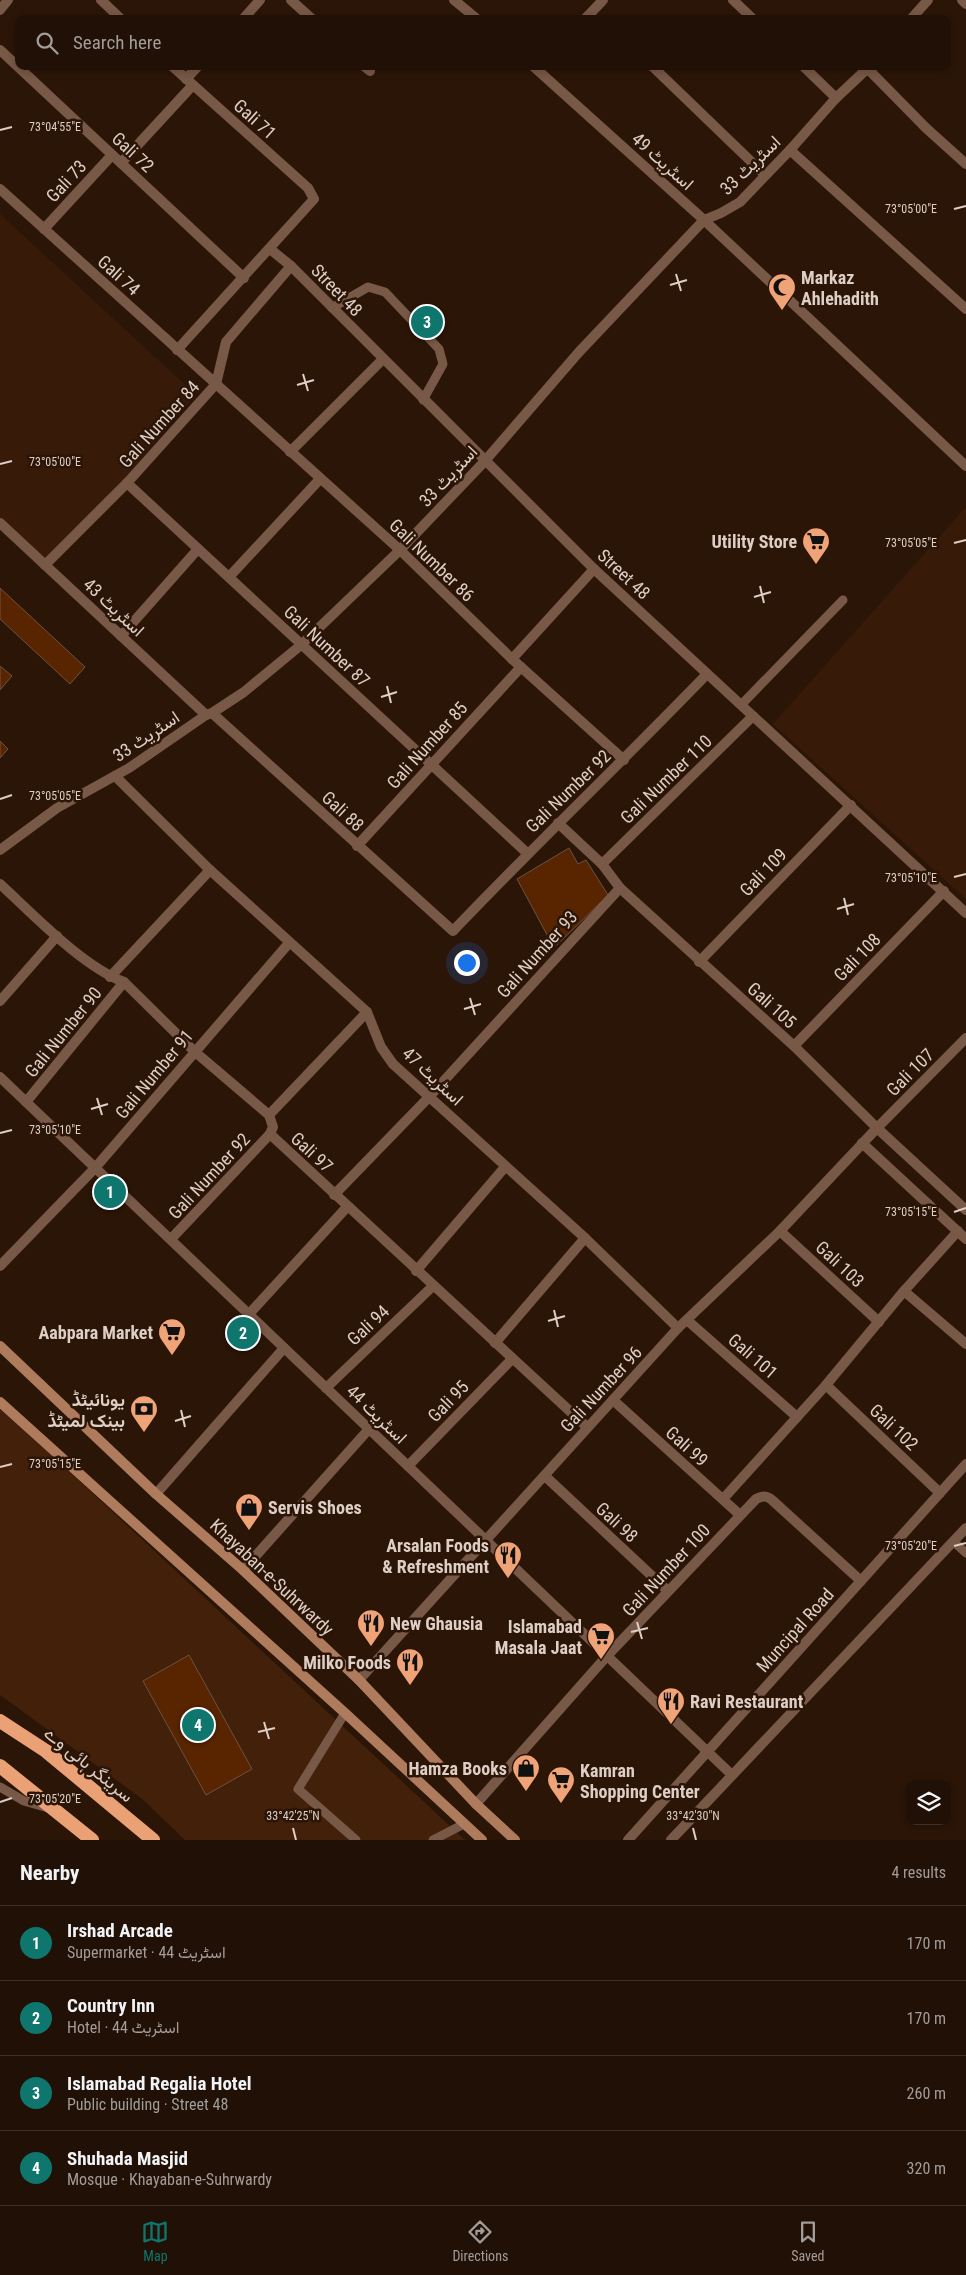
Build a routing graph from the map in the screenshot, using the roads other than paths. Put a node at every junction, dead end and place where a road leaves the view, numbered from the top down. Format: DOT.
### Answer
graph roads {
  1 [pos="8,0"];
  2 [pos="100,0"];
  3 [pos="260,0"];
  4 [pos="291,0"];
  5 [pos="454,0"];
  6 [pos="603,0"];
  7 [pos="733,0"];
  8 [pos="962,0"];
  9 [pos="923,2"];
  10 [pos="966,4"];
  11 [pos="0,10"];
  12 [pos="594,11"];
  13 [pos="117,15"];
  14 [pos="247,15"];
  15 [pos="308,15"];
  16 [pos="472,15"];
  17 [pos="590,15"];
  18 [pos="598,15"];
  19 [pos="749,15"];
  20 [pos="914,15"];
  21 [pos="0,50"];
  22 [pos="15,64"];
  23 [pos="21,70"];
  24 [pos="176,70"];
  25 [pos="196,70"];
  26 [pos="538,70"];
  27 [pos="656,70"];
  28 [pos="807,70"];
  29 [pos="867,70"];
  30 [pos="871,70"];
  31 [pos="189,82"];
  32 [pos="836,98"];
  33 [pos="790,150"];
  34 [pos="112,155"];
  35 [pos="121,163"];
  36 [pos="966,164"];
  37 [pos="765,175"];
  38 [pos="0,190"];
  39 [pos="704,220"];
  40 [pos="44,229"];
  41 [pos="270,249"];
  42 [pos="291,266"];
  43 [pos="244,278"];
  44 [pos="332,308"];
  45 [pos="966,309"];
  46 [pos="177,350"];
  47 [pos="383,359"];
  48 [pos="216,384"];
  49 [pos="423,400"];
  50 [pos="290,452"];
  51 [pos="484,462"];
  52 [pos="966,466"];
  53 [pos="320,479"];
  54 [pos="128,483"];
  55 [pos="0,523"];
  56 [pos="198,549"];
  57 [pos="400,550"];
  58 [pos="45,565"];
  59 [pos="594,569"];
  60 [pos="229,577"];
  61 [pos="843,600"];
  62 [pos="121,636"];
  63 [pos="301,645"];
  64 [pos="512,659"];
  65 [pos="521,667"];
  66 [pos="707,674"];
  67 [pos="741,705"];
  68 [pos="209,714"];
  69 [pos="753,716"];
  70 [pos="624,760"];
  71 [pos="430,764"];
  72 [pos="115,776"];
  73 [pos="851,805"];
  74 [pos="558,823"];
  75 [pos="357,846"];
  76 [pos="0,850"];
  77 [pos="527,853"];
  78 [pos="602,864"];
  79 [pos="210,870"];
  80 [pos="0,884"];
  81 [pos="620,888"];
  82 [pos="944,891"];
  83 [pos="966,912"];
  84 [pos="453,932"];
  85 [pos="57,936"];
  86 [pos="289,943"];
  87 [pos="699,962"];
  88 [pos="110,977"];
  89 [pos="124,982"];
  90 [pos="0,1001"];
  91 [pos="367,1012"];
  92 [pos="966,1038"];
  93 [pos="794,1046"];
  94 [pos="194,1051"];
  95 [pos="0,1077"];
  96 [pos="430,1096"];
  97 [pos="26,1102"];
  98 [pos="269,1114"];
  99 [pos="877,1128"];
  100 [pos="270,1134"];
  101 [pos="862,1143"];
  102 [pos="505,1167"];
  103 [pos="95,1168"];
  104 [pos="334,1195"];
  105 [pos="347,1207"];
  106 [pos="966,1210"];
  107 [pos="780,1231"];
  108 [pos="962,1235"];
  109 [pos="585,1238"];
  110 [pos="171,1239"];
  111 [pos="0,1266"];
  112 [pos="416,1271"];
  113 [pos="433,1286"];
  114 [pos="904,1290"];
  115 [pos="249,1314"];
  116 [pos="687,1320"];
  117 [pos="879,1322"];
  118 [pos="678,1328"];
  119 [pos="495,1343"];
  120 [pos="966,1344"];
  121 [pos="0,1346"];
  122 [pos="284,1348"];
  123 [pos="512,1359"];
  124 [pos="826,1385"];
  125 [pos="326,1388"];
  126 [pos="613,1400"];
  127 [pos="0,1402"];
  128 [pos="797,1417"];
  129 [pos="587,1426"];
  130 [pos="369,1429"];
  131 [pos="966,1464"];
  132 [pos="408,1466"];
  133 [pos="545,1476"];
  134 [pos="940,1493"];
  135 [pos="156,1494"];
  136 [pos="723,1499"];
  137 [pos="740,1515"];
  138 [pos="966,1528"];
  139 [pos="485,1538"];
  140 [pos="954,1542"];
  141 [pos="966,1554"];
  142 [pos="243,1570"];
  143 [pos="861,1581"];
  144 [pos="668,1591"];
  145 [pos="606,1657"];
  146 [pos="359,1680"];
  147 [pos="345,1713"];
  148 [pos="0,1716"];
  149 [pos="6,1724"];
  150 [pos="708,1754"];
  151 [pos="0,1766"];
  152 [pos="732,1775"];
  153 [pos="0,1787"];
  154 [pos="476,1804"];
  155 [pos="58,1812"];
  156 [pos="464,1824"];
  157 [pos="92,1840"];
  158 [pos="153,1840"];
  159 [pos="356,1840"];
  160 [pos="433,1840"];
  161 [pos="482,1840"];
  162 [pos="515,1840"];
  163 [pos="628,1840"];
  164 [pos="671,1840"];
  1 -- 11 [label="street"];
  2 -- 13 [label="street"];
  3 -- 14 [label="street"];
  4 -- 15 [label="street"];
  5 -- 16 [label="street"];
  6 -- 12 [label="street"];
  7 -- 19 [label="street"];
  8 -- 10 [label="street"];
  9 -- 20 [label="street"];
  12 -- 17 [label="street"];
  12 -- 18 [label="street"];
  21 -- 22 [label="street, Gali 72"];
  23 -- 34 [label="street, Gali 72"];
  24 -- 31 [label="street, Gali 71"];
  25 -- 31 [label="street"];
  26 -- 39 [label="street, اسٹریٹ 49"];
  27 -- 37 [label="street"];
  28 -- 32 [label="street"];
  29 -- 32 [label="street, اسٹریٹ 33"];
  30 -- 36 [label="street"];
  31 -- 35 [label="street"];
  31 -- 41 [label="street, Gali 71"];
  32 -- 33 [label="street, اسٹریٹ 33"];
  33 -- 37 [label="street, اسٹریٹ 33"];
  33 -- 45 [label="street"];
  34 -- 35 [label="street, Gali 72"];
  34 -- 40 [label="street, Gali 73"];
  35 -- 43 [label="street, Gali 72"];
  37 -- 39 [label="street, اسٹریٹ 33"];
  38 -- 40 [label="street, Gali 74"];
  39 -- 51 [label="street, اسٹریٹ 33"];
  39 -- 52 [label="street, اسٹریٹ 49"];
  40 -- 46 [label="street, Gali 74"];
  41 -- 42 [label="street, Street 48"];
  41 -- 43 [label="street"];
  42 -- 44 [label="street, Street 48"];
  42 -- 48 [label="street, Gali Number 84"];
  43 -- 46 [label="street"];
  44 -- 47 [label="street, Street 48"];
  44 -- 49 [label="lane"];
  46 -- 48 [label="street, Gali 74"];
  47 -- 49 [label="street, Street 48"];
  47 -- 50 [label="street"];
  48 -- 50 [label="street, Gali Number 86"];
  48 -- 54 [label="street, Gali Number 84"];
  49 -- 51 [label="street, Street 48"];
  50 -- 53 [label="street, Gali Number 86"];
  51 -- 57 [label="street, اسٹریٹ 33"];
  51 -- 59 [label="street, Street 48"];
  53 -- 57 [label="street, Gali Number 86"];
  53 -- 60 [label="street"];
  54 -- 56 [label="street, Gali Number 87"];
  54 -- 58 [label="street, Gali Number 84"];
  55 -- 58 [label="street, اسٹریٹ 43"];
  56 -- 60 [label="street, Gali Number 87"];
  56 -- 62 [label="street"];
  57 -- 63 [label="street, اسٹریٹ 33"];
  57 -- 64 [label="street, Gali Number 86"];
  58 -- 62 [label="street, اسٹریٹ 43"];
  59 -- 64 [label="street"];
  59 -- 66 [label="street, Street 48"];
  60 -- 63 [label="street, Gali Number 87"];
  61 -- 67 [label="lane"];
  62 -- 68 [label="street, اسٹریٹ 43"];
  63 -- 68 [label="street, اسٹریٹ 33"];
  63 -- 71 [label="street, Gali Number 87"];
  64 -- 65 [label="street, Gali Number 86"];
  65 -- 70 [label="street, Gali Number 86"];
  65 -- 71 [label="street, Gali Number 85"];
  66 -- 67 [label="street, Street 48"];
  66 -- 70 [label="street, Gali Number 92"];
  67 -- 69 [label="street, Street 48"];
  68 -- 72 [label="street, اسٹریٹ 33"];
  68 -- 75 [label="street, Gali 88"];
  69 -- 73 [label="street, Street 48"];
  69 -- 78 [label="street, Gali Number 110"];
  70 -- 74 [label="street, Gali Number 92"];
  71 -- 75 [label="street, Gali Number 85"];
  71 -- 77 [label="street, Gali Number 87"];
  72 -- 76 [label="street, اسٹریٹ 33"];
  72 -- 79 [label="street, اسٹریٹ 47"];
  73 -- 82 [label="street, Street 48"];
  73 -- 87 [label="street, Gali 109"];
  74 -- 77 [label="street, Gali Number 92"];
  74 -- 78 [label="street, Gali 105"];
  75 -- 84 [label="street, Gali 88"];
  77 -- 84 [label="street, Gali Number 92"];
  78 -- 81 [label="street, Gali 105"];
  79 -- 86 [label="street, اسٹریٹ 47"];
  79 -- 88 [label="street, Gali Number 90"];
  80 -- 85 [label="street"];
  81 -- 87 [label="street, Gali 105"];
  81 -- 96 [label="street, Gali Number 93"];
  82 -- 83 [label="street, Street 48"];
  82 -- 93 [label="street, Gali 108"];
  85 -- 88 [label="street"];
  85 -- 90 [label="street"];
  86 -- 91 [label="street, اسٹریٹ 47"];
  86 -- 94 [label="street, Gali Number 91"];
  87 -- 93 [label="street, Gali 105"];
  88 -- 89 [label="street"];
  89 -- 94 [label="street"];
  89 -- 97 [label="street, Gali Number 90"];
  91 -- 96 [label="street, اسٹریٹ 47"];
  91 -- 98 [label="street"];
  92 -- 99 [label="street, Gali 107"];
  93 -- 99 [label="street, Gali 105"];
  94 -- 98 [label="street"];
  94 -- 103 [label="street, Gali Number 91"];
  95 -- 97 [label="street, اسٹریٹ 44"];
  96 -- 102 [label="street, اسٹریٹ 47"];
  96 -- 104 [label="street, Gali Number 93"];
  97 -- 103 [label="street, اسٹریٹ 44"];
  98 -- 100 [label="street, Gali 97"];
  99 -- 101 [label="street, Gali Number 96"];
  99 -- 106 [label="street, Gali 105"];
  100 -- 104 [label="street, Gali 97"];
  100 -- 110 [label="street, Gali Number 92"];
  101 -- 107 [label="street, Gali Number 96"];
  101 -- 108 [label="street"];
  102 -- 109 [label="street, اسٹریٹ 47"];
  102 -- 112 [label="street"];
  103 -- 110 [label="street, اسٹریٹ 44"];
  103 -- 111 [label="street, Gali Number 91"];
  104 -- 105 [label="street, Gali 97"];
  105 -- 112 [label="street, Gali 97"];
  105 -- 115 [label="street"];
  107 -- 116 [label="street, Gali Number 96"];
  107 -- 117 [label="street, Gali 103"];
  108 -- 114 [label="street"];
  109 -- 118 [label="street, اسٹریٹ 47"];
  109 -- 119 [label="street"];
  110 -- 115 [label="street, اسٹریٹ 44"];
  112 -- 113 [label="street, Gali 97"];
  113 -- 119 [label="street, Gali 97"];
  113 -- 125 [label="street, Gali 94"];
  114 -- 117 [label="street"];
  114 -- 120 [label="street"];
  115 -- 122 [label="street, اسٹریٹ 44"];
  116 -- 118 [label="street, Gali Number 96"];
  116 -- 128 [label="street, Gali 101"];
  117 -- 124 [label="street"];
  118 -- 126 [label="street, Gali Number 96"];
  119 -- 123 [label="street, Gali 97"];
  121 -- 135 [label="main road, Khayaban-e-Suhrwardy"];
  122 -- 125 [label="street, اسٹریٹ 44"];
  122 -- 135 [label="street"];
  123 -- 129 [label="street, Gali 97"];
  123 -- 132 [label="street, Gali 95"];
  124 -- 128 [label="street"];
  124 -- 134 [label="street, Gali 102"];
  125 -- 130 [label="street, اسٹریٹ 44"];
  126 -- 129 [label="street, Gali Number 96"];
  126 -- 136 [label="street, Gali 99"];
  127 -- 147 [label="main road"];
  128 -- 136 [label="street"];
  129 -- 133 [label="street, Gali Number 96"];
  130 -- 132 [label="street, اسٹریٹ 44"];
  130 -- 142 [label="street"];
  131 -- 134 [label="street, Muncipal Road"];
  132 -- 139 [label="street, اسٹریٹ 44"];
  133 -- 139 [label="street, Gali Number 96"];
  133 -- 144 [label="street, Gali 98"];
  134 -- 143 [label="street, Muncipal Road"];
  135 -- 142 [label="main road, Khayaban-e-Suhrwardy"];
  136 -- 137 [label="street, Gali 99"];
  137 -- 143 [label="street, Gali Number 100"];
  137 -- 144 [label="street, Gali Number 100"];
  138 -- 140 [label="street"];
  139 -- 145 [label="street, اسٹریٹ 44"];
  139 -- 146 [label="street, Gali Number 96"];
  140 -- 141 [label="lane"];
  140 -- 152 [label="street"];
  142 -- 146 [label="main road, Khayaban-e-Suhrwardy"];
  143 -- 150 [label="street, Muncipal Road"];
  144 -- 145 [label="street, Gali Number 100"];
  145 -- 150 [label="street, اسٹریٹ 44"];
  145 -- 154 [label="street, Gali Number 100"];
  146 -- 154 [label="main road, Khayaban-e-Suhrwardy"];
  147 -- 156 [label="main road"];
  147 -- 159 [label="lane"];
  148 -- 149 [label="lane"];
  149 -- 158 [label="highway, سرینگر ہائی وے"];
  150 -- 152 [label="street, اسٹریٹ 44"];
  150 -- 163 [label="street, Muncipal Road"];
  151 -- 155 [label="highway"];
  152 -- 164 [label="street"];
  153 -- 155 [label="lane"];
  154 -- 162 [label="main road, Khayaban-e-Suhrwardy"];
  155 -- 157 [label="highway"];
  156 -- 160 [label="lane"];
  156 -- 161 [label="main road"];
}
